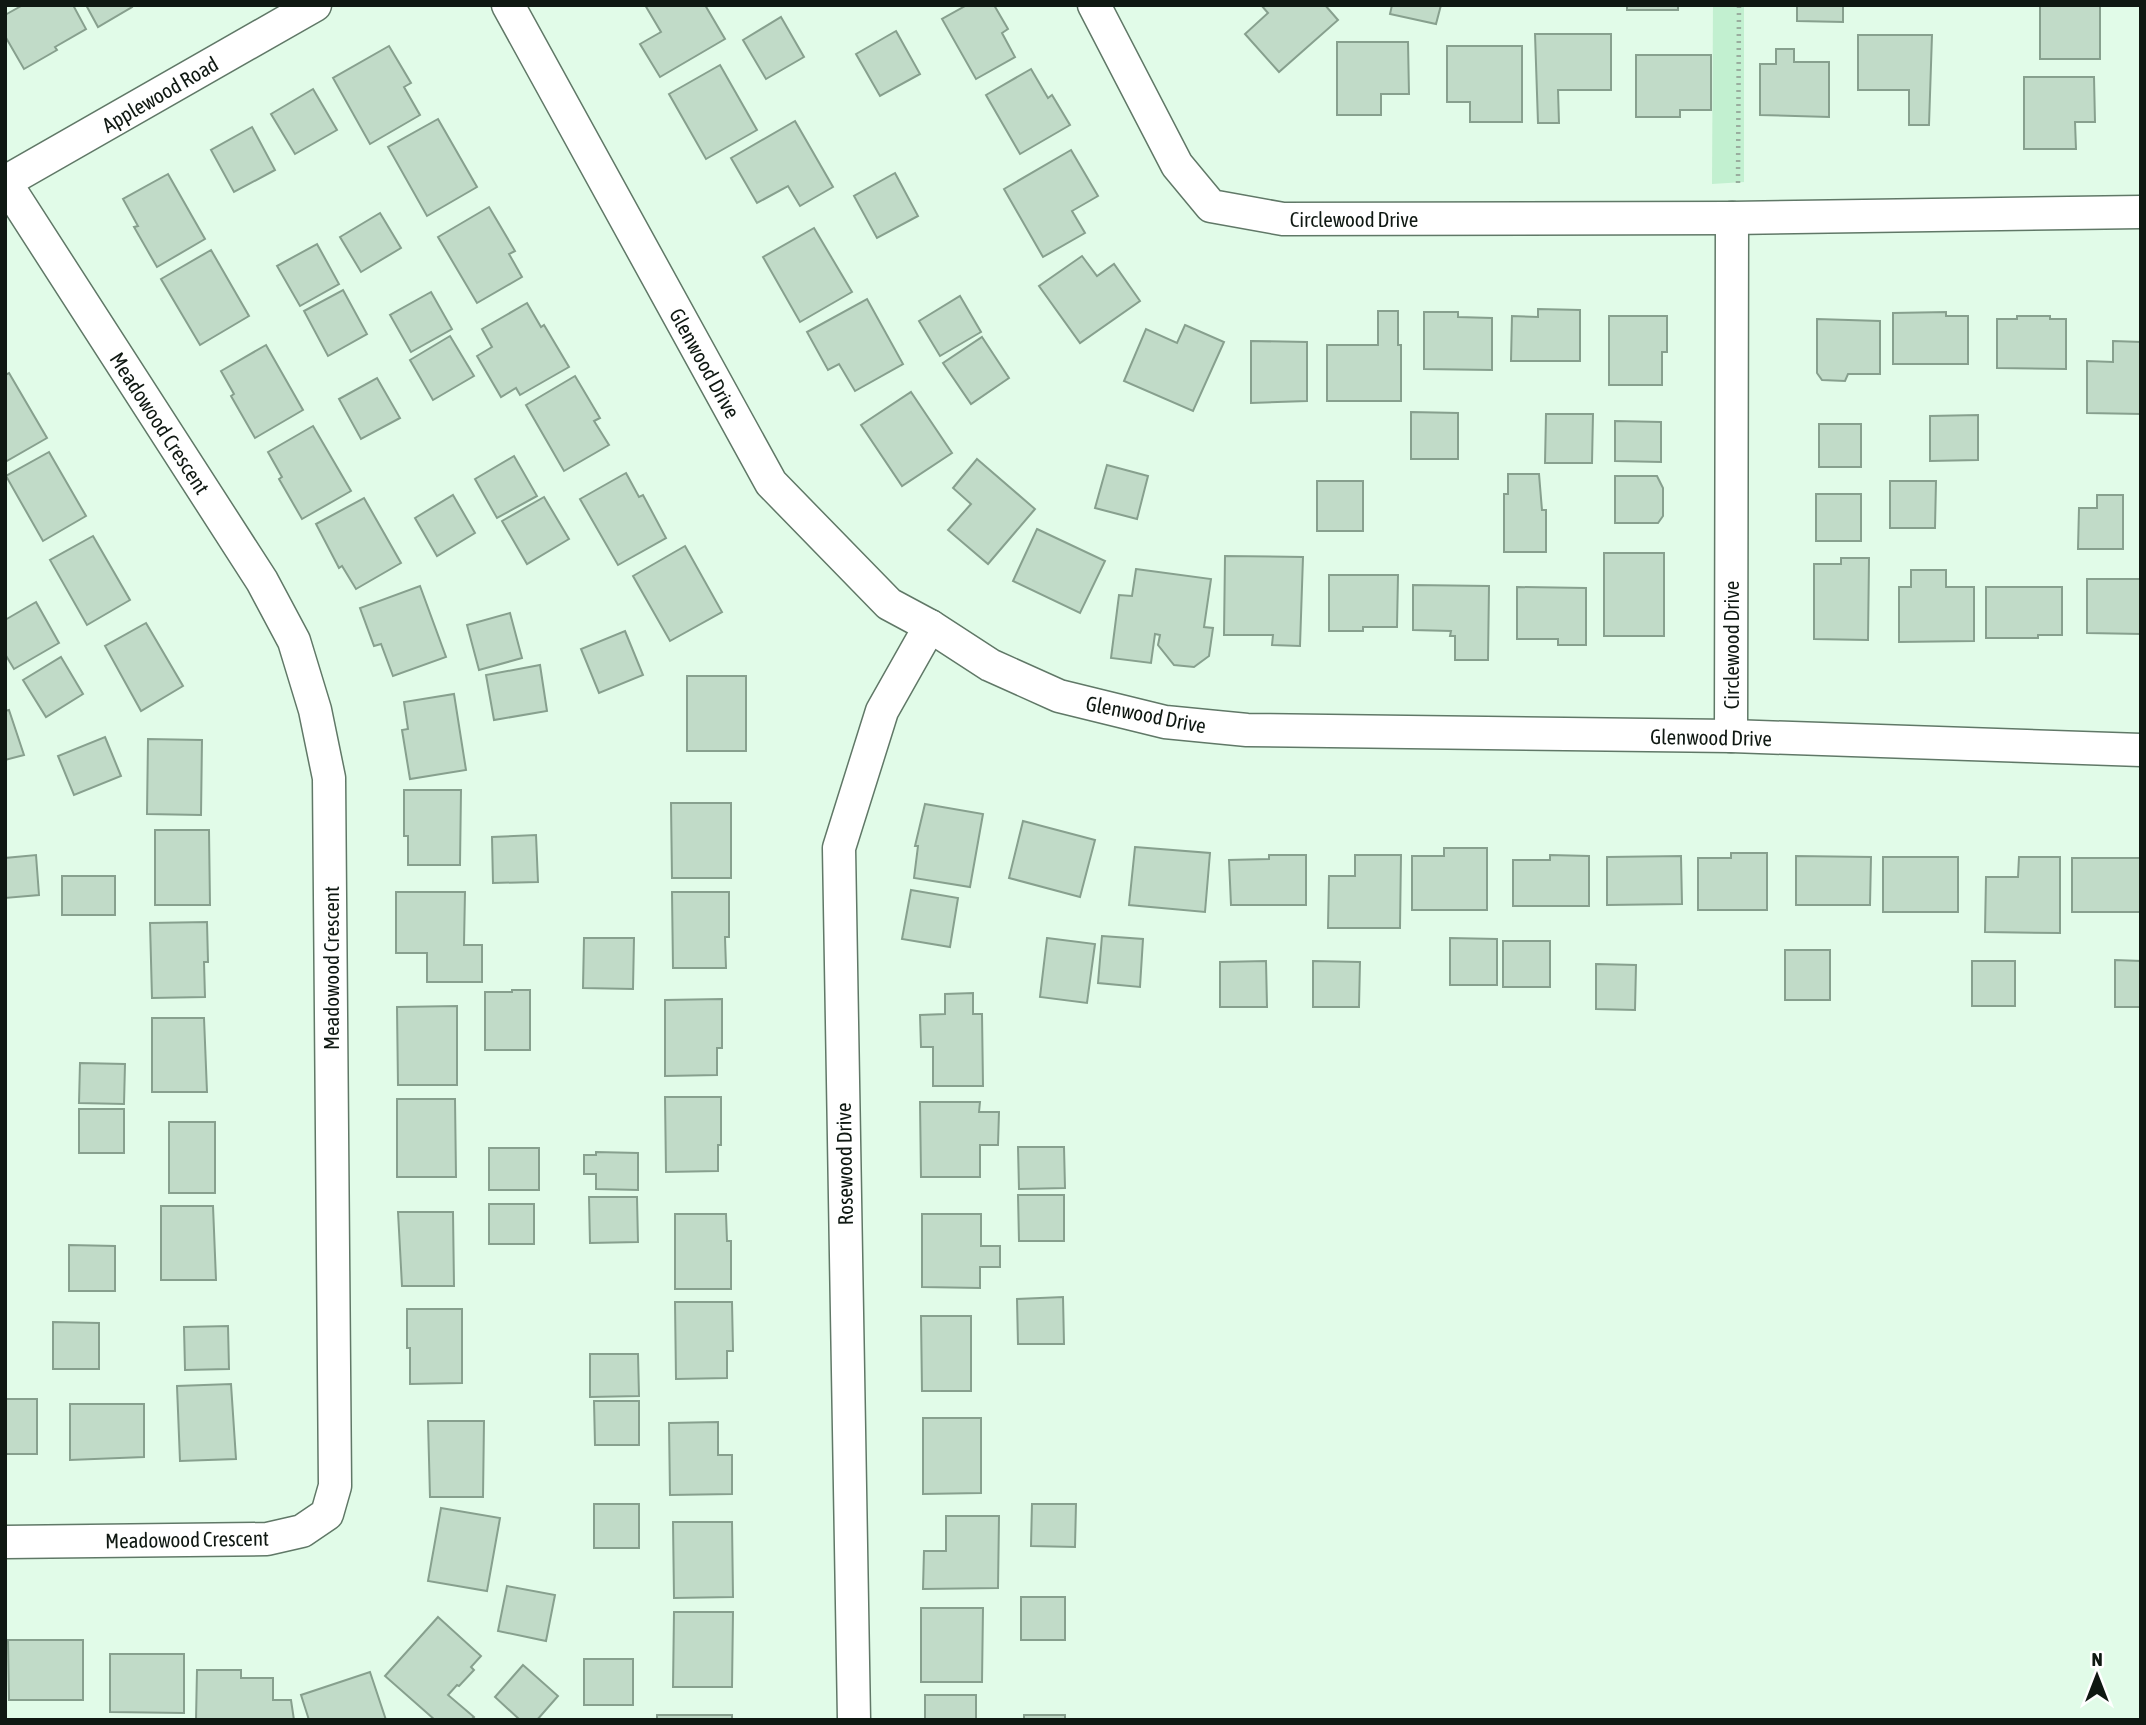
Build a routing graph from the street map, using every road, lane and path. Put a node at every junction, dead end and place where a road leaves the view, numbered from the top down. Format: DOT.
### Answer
graph roads {
  1 [pos="314,5"];
  2 [pos="508,5"];
  3 [pos="1094,5"];
  4 [pos="1739,5"];
  5 [pos="5,182"];
  6 [pos="1735,205"];
  7 [pos="2141,212"];
  8 [pos="930,626"];
  9 [pos="1731,736"];
  10 [pos="2141,750"];
  11 [pos="5,1542"];
  12 [pos="854,1720"];
  1 -- 5 [label="street, Applewood Road"];
  2 -- 8 [label="street, Glenwood Drive"];
  3 -- 6 [label="street, Circlewood Drive"];
  4 -- 6 [label="path"];
  5 -- 11 [label="street, Meadowood Crescent"];
  6 -- 7 [label="street, Circlewood Drive"];
  6 -- 9 [label="street, Circlewood Drive"];
  8 -- 9 [label="street, Glenwood Drive"];
  8 -- 12 [label="street, Rosewood Drive"];
  9 -- 10 [label="street, Glenwood Drive"];
}
